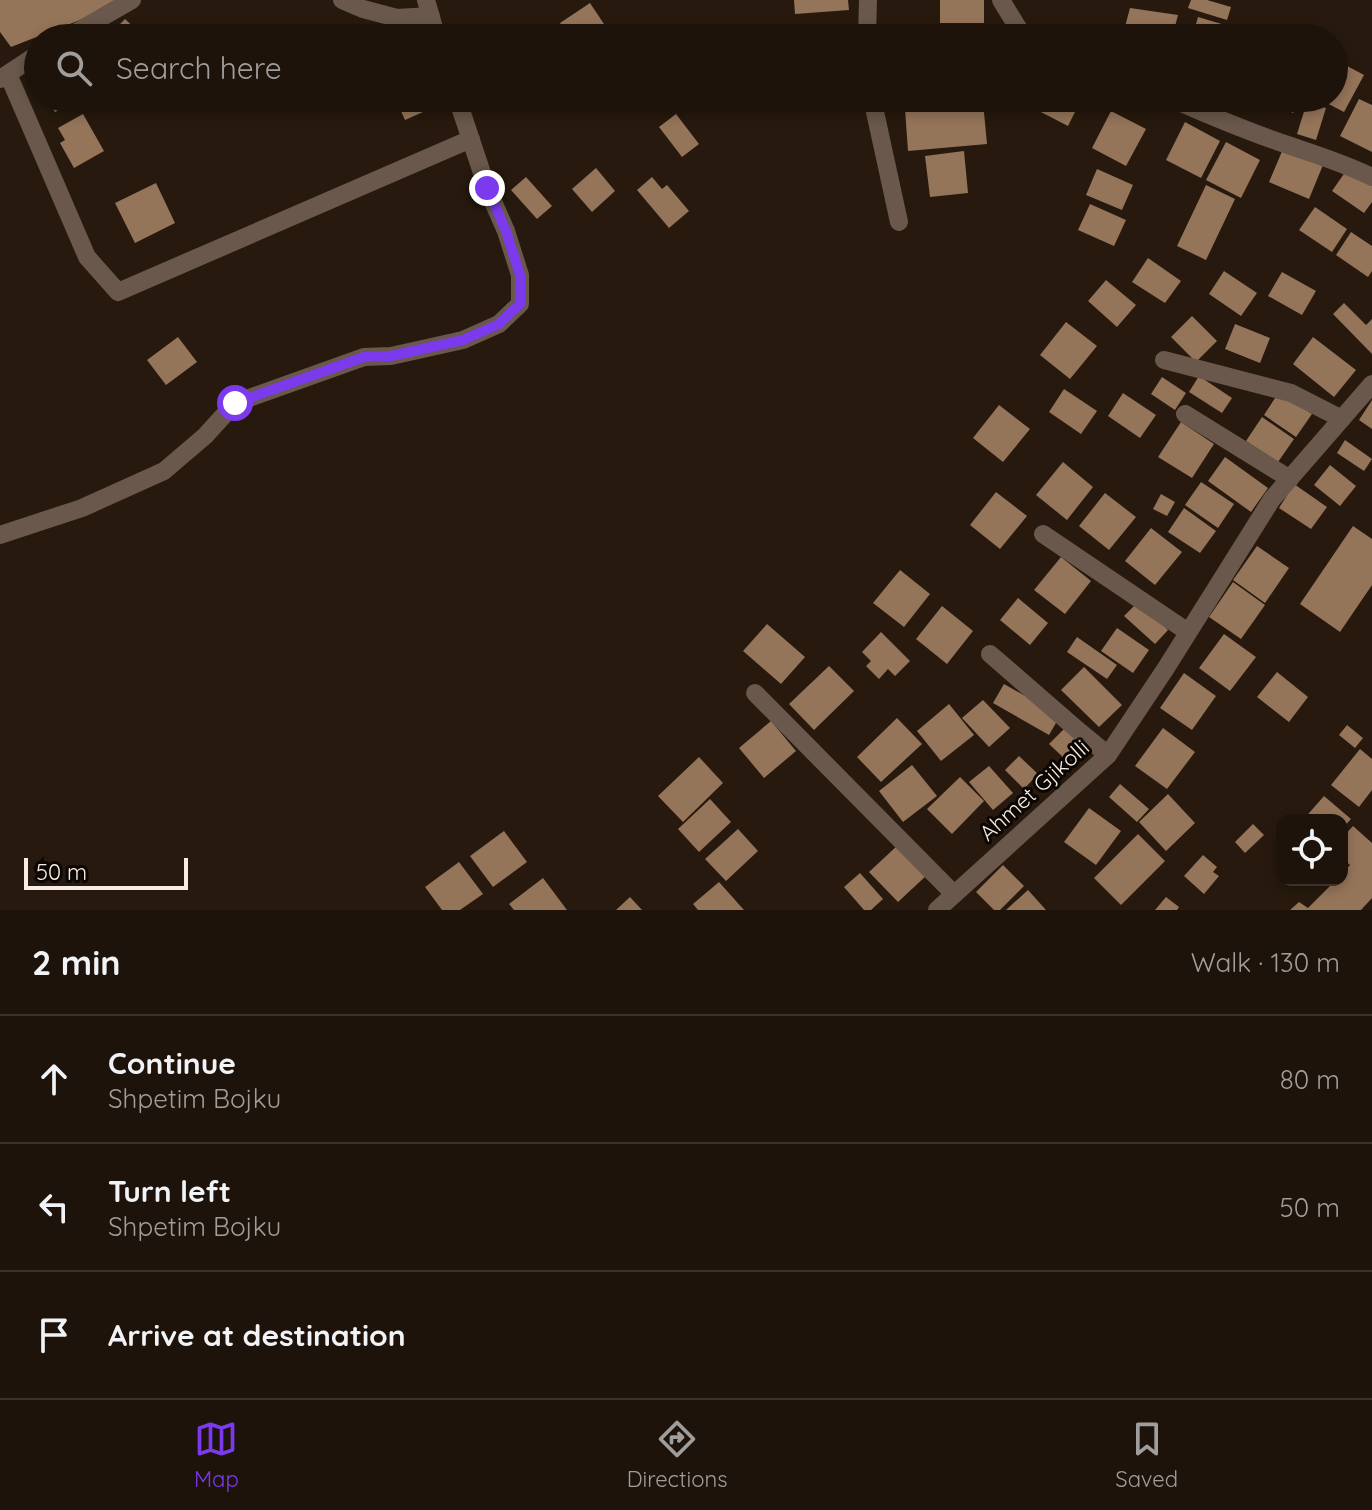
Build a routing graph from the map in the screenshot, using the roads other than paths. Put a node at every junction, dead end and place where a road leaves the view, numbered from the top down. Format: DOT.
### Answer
graph roads {
  1 [pos="132,0"];
  2 [pos="342,0"];
  3 [pos="868,0"];
  4 [pos="1001,0"];
  5 [pos="428,8"];
  6 [pos="90,24"];
  7 [pos="867,24"];
  8 [pos="1016,24"];
  9 [pos="24,64"];
  10 [pos="4,77"];
  11 [pos="462,112"];
  12 [pos="875,112"];
  13 [pos="1202,112"];
  14 [pos="471,139"];
  15 [pos="1372,177"];
  16 [pos="899,222"];
  17 [pos="1164,360"];
  18 [pos="1372,384"];
  19 [pos="1185,414"];
  20 [pos="1342,419"];
  21 [pos="1290,479"];
  22 [pos="1043,534"];
  23 [pos="0,535"];
  24 [pos="1188,632"];
  25 [pos="990,654"];
  26 [pos="755,693"];
  27 [pos="1108,755"];
  28 [pos="954,894"];
  29 [pos="937,910"];
  1 -- 6 [label="street"];
  2 -- 5 [label="street"];
  3 -- 7 [label="street"];
  4 -- 8 [label="street"];
  9 -- 10 [label="street"];
  10 -- 14 [label="street"];
  11 -- 14 [label="street"];
  12 -- 16 [label="street"];
  13 -- 15 [label="street"];
  14 -- 23 [label="street"];
  17 -- 20 [label="street"];
  18 -- 20 [label="street, Ahmet Gjikolli"];
  19 -- 21 [label="street"];
  20 -- 21 [label="street, Ahmet Gjikolli"];
  21 -- 24 [label="street, Ahmet Gjikolli"];
  22 -- 24 [label="street"];
  24 -- 27 [label="street, Ahmet Gjikolli"];
  25 -- 27 [label="street"];
  26 -- 28 [label="street"];
  27 -- 28 [label="street, Ahmet Gjikolli"];
  28 -- 29 [label="street, Ahmet Gjikolli"];
}
